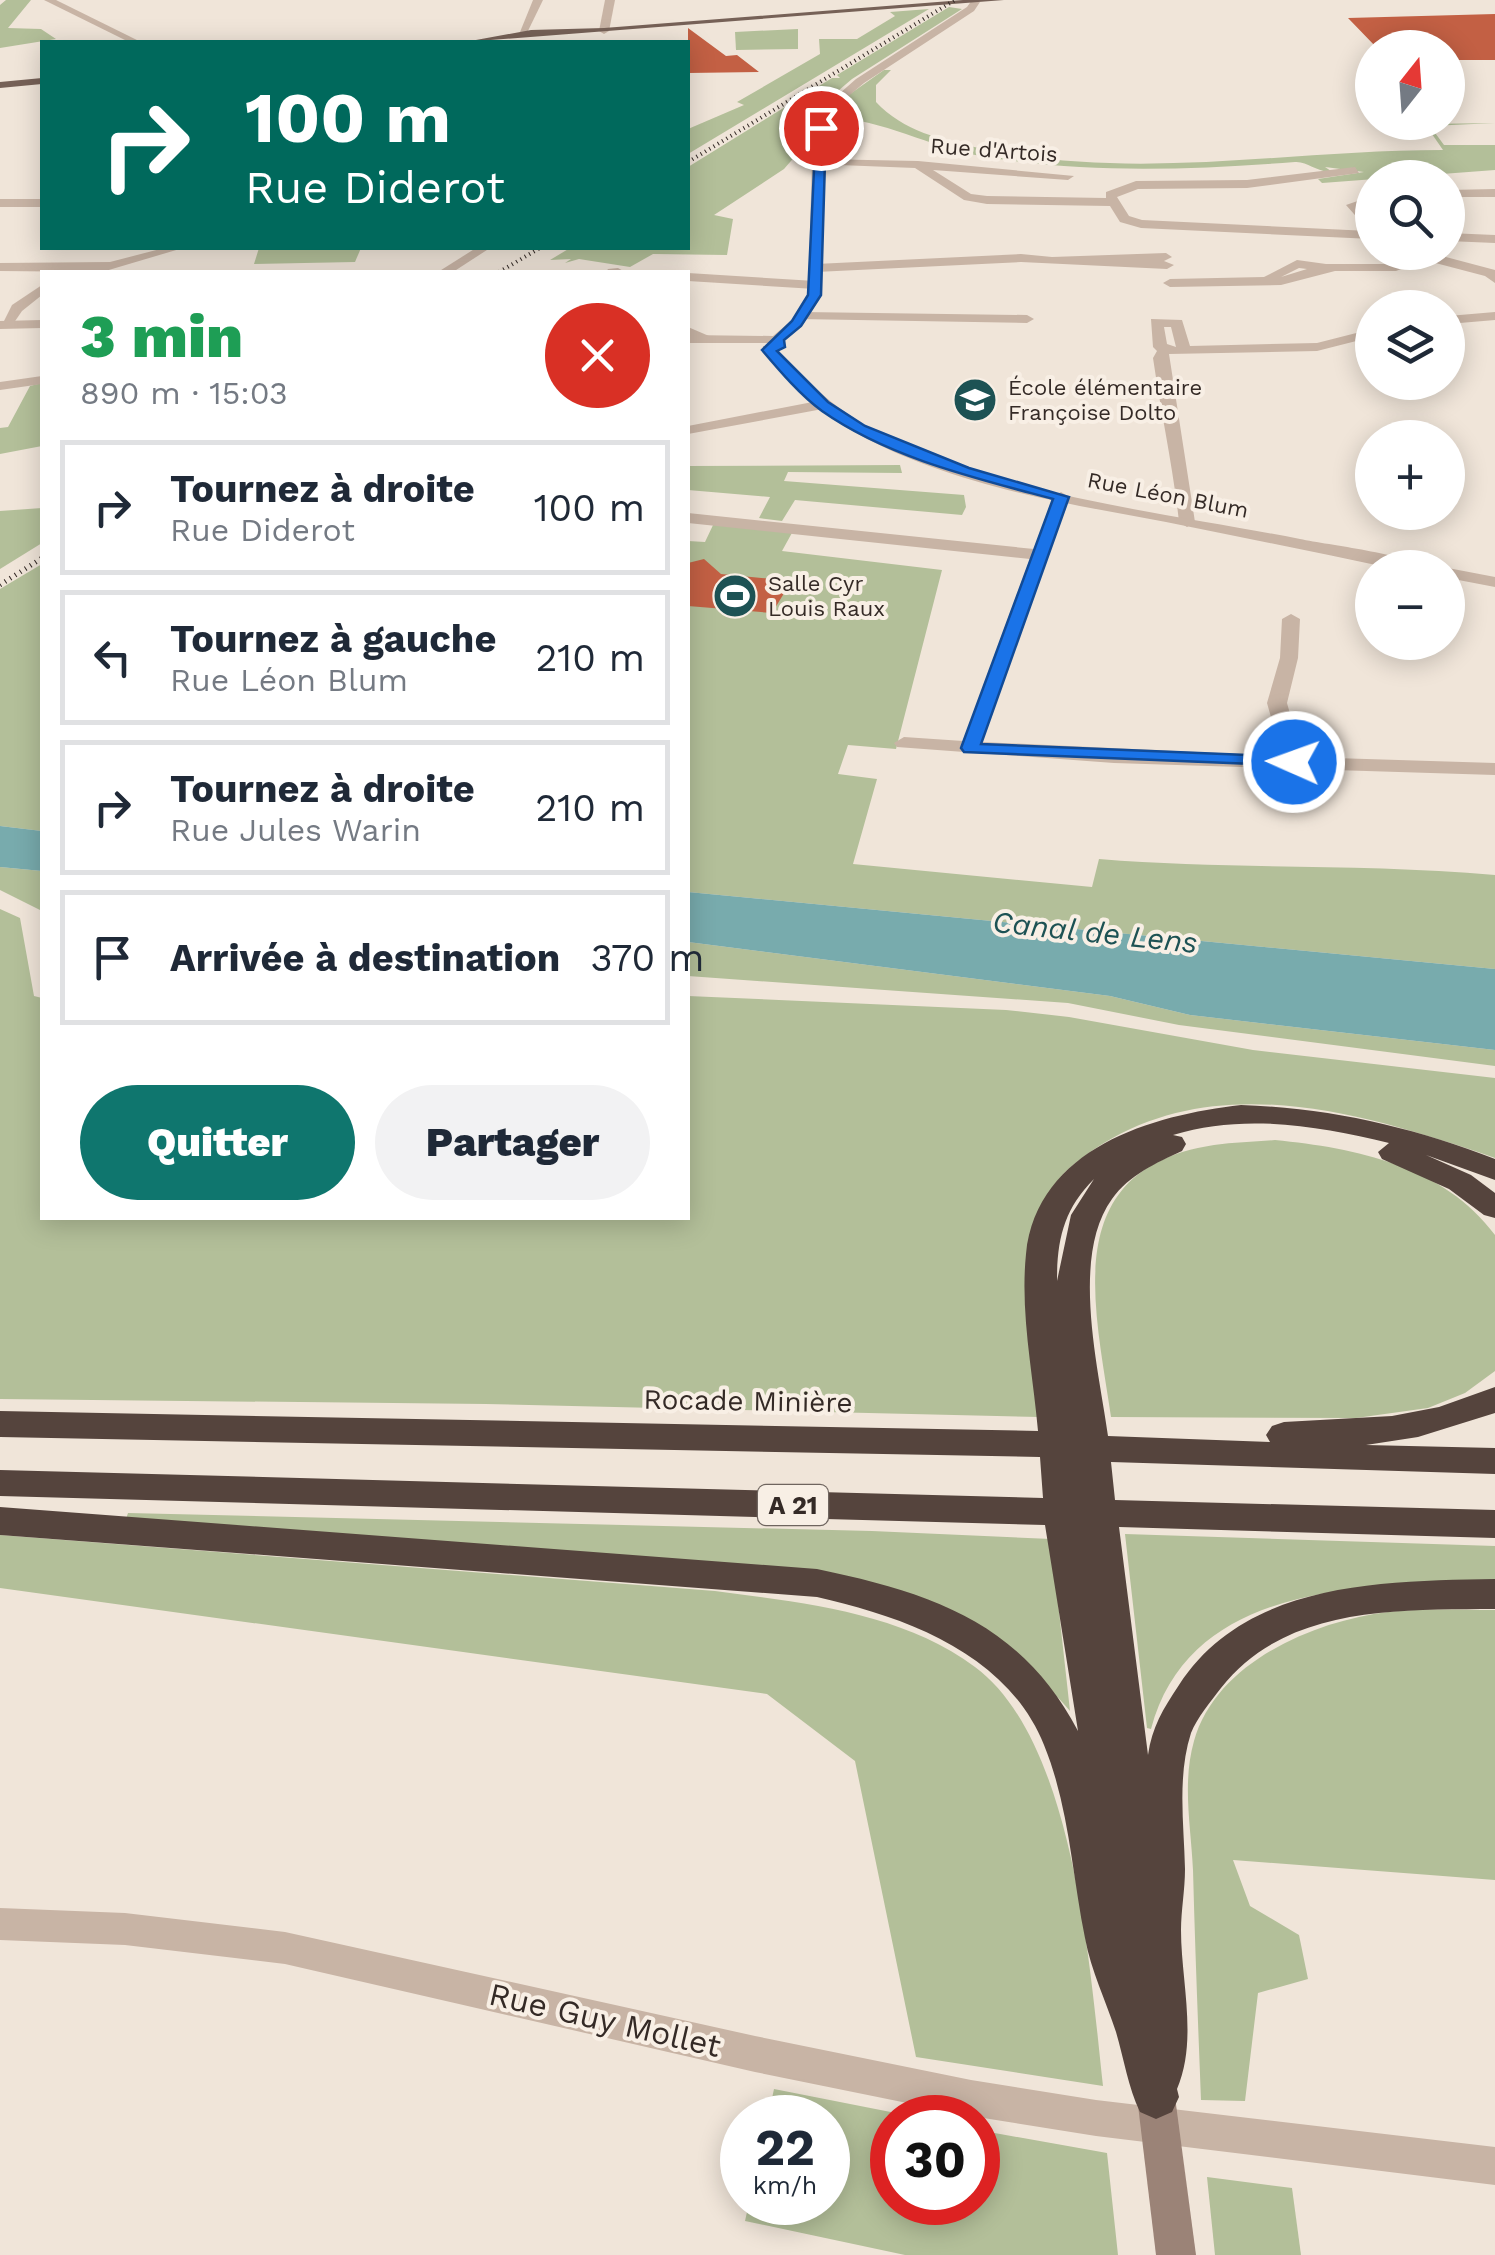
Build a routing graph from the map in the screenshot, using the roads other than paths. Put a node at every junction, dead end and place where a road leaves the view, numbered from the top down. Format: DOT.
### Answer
graph roads {
  1 [pos="49,0"];
  2 [pos="538,0"];
  3 [pos="610,0"];
  4 [pos="999,0"];
  5 [pos="969,2"];
  6 [pos="926,6"];
  7 [pos="526,22"];
  8 [pos="604,31"];
  9 [pos="549,37"];
  10 [pos="520,38"];
  11 [pos="132,40"];
  12 [pos="495,40"];
  13 [pos="40,80"];
  14 [pos="0,83"];
  15 [pos="818,162"];
  16 [pos="918,165"];
  17 [pos="1355,172"];
  18 [pos="1068,176"];
  19 [pos="1495,192"];
  20 [pos="1465,193"];
  21 [pos="1112,202"];
  22 [pos="0,203"];
  23 [pos="40,204"];
  24 [pos="1162,226"];
  25 [pos="1355,232"];
  26 [pos="1465,238"];
  27 [pos="1495,239"];
  28 [pos="137,250"];
  29 [pos="172,250"];
  30 [pos="481,250"];
  31 [pos="155,256"];
  32 [pos="1166,261"];
  33 [pos="115,266"];
  34 [pos="0,267"];
  35 [pos="816,268"];
  36 [pos="1355,268"];
  37 [pos="1465,268"];
  38 [pos="71,269"];
  39 [pos="98,270"];
  40 [pos="448,270"];
  41 [pos="1493,275"];
  42 [pos="690,277"];
  43 [pos="815,284"];
  44 [pos="1170,284"];
  45 [pos="40,291"];
  46 [pos="803,316"];
  47 [pos="1495,316"];
  48 [pos="1027,319"];
  49 [pos="1465,319"];
  50 [pos="1476,319"];
  51 [pos="1171,321"];
  52 [pos="3,324"];
  53 [pos="40,324"];
  54 [pos="1495,332"];
  55 [pos="1355,338"];
  56 [pos="696,339"];
  57 [pos="772,345"];
  58 [pos="1164,350"];
  59 [pos="1184,350"];
  60 [pos="40,380"];
  61 [pos="0,386"];
  62 [pos="823,405"];
  63 [pos="690,430"];
  64 [pos="1061,497"];
  65 [pos="690,518"];
  66 [pos="1187,522"];
  67 [pos="1038,555"];
  68 [pos="1355,555"];
  69 [pos="1465,576"];
  70 [pos="1495,582"];
  71 [pos="1291,620"];
  72 [pos="904,743"];
  73 [pos="970,748"];
  74 [pos="1294,762"];
  75 [pos="1495,769"];
  76 [pos="1495,1170"];
  77 [pos="1495,1208"];
  78 [pos="1068,1385"];
  79 [pos="1495,1399"];
  80 [pos="0,1424"];
  81 [pos="1029,1444"];
  82 [pos="1495,1461"];
  83 [pos="0,1482"];
  84 [pos="0,1521"];
  85 [pos="1495,1524"];
  86 [pos="1090,1588"];
  87 [pos="1495,1594"];
  88 [pos="0,1924"];
  89 [pos="1159,1930"];
  90 [pos="1135,2021"];
  91 [pos="1156,2097"];
  92 [pos="1495,2166"];
  93 [pos="1176,2255"];
  1 -- 11 [label="street"];
  2 -- 7 [label="street"];
  3 -- 8 [label="street"];
  4 -- 5 [label="main road"];
  5 -- 6 [label="main road"];
  5 -- 15 [label="street"];
  6 -- 8 [label="main road"];
  6 -- 9 [label="main road"];
  7 -- 9 [label="street"];
  7 -- 10 [label="street"];
  8 -- 9 [label="main road"];
  9 -- 10 [label="main road"];
  10 -- 12 [label="main road"];
  13 -- 14 [label="main road"];
  15 -- 16 [label="street, Rue d'Artois"];
  15 -- 35 [label="street"];
  16 -- 18 [label="street, Rue d'Artois"];
  16 -- 21 [label="street"];
  17 -- 21 [label="street"];
  19 -- 20 [label="street"];
  21 -- 24 [label="street"];
  22 -- 23 [label="street"];
  24 -- 25 [label="street"];
  24 -- 32 [label="street"];
  26 -- 27 [label="street"];
  28 -- 31 [label="street"];
  29 -- 31 [label="street"];
  30 -- 40 [label="street"];
  31 -- 33 [label="street"];
  32 -- 35 [label="street"];
  32 -- 44 [label="street"];
  33 -- 38 [label="street"];
  33 -- 39 [label="street"];
  34 -- 38 [label="street"];
  35 -- 43 [label="street"];
  36 -- 44 [label="street"];
  37 -- 41 [label="street"];
  42 -- 43 [label="street"];
  43 -- 46 [label="street"];
  44 -- 51 [label="street"];
  45 -- 52 [label="street"];
  46 -- 48 [label="street"];
  46 -- 57 [label="street"];
  47 -- 50 [label="street"];
  49 -- 50 [label="street"];
  50 -- 54 [label="street"];
  51 -- 58 [label="street"];
  51 -- 59 [label="street"];
  52 -- 53 [label="street"];
  55 -- 59 [label="street"];
  56 -- 57 [label="street"];
  57 -- 62 [label="street, Rue Léon Blum"];
  58 -- 59 [label="street"];
  58 -- 66 [label="street"];
  60 -- 61 [label="street"];
  62 -- 63 [label="street"];
  62 -- 64 [label="street, Rue Léon Blum"];
  64 -- 66 [label="street, Rue Léon Blum"];
  64 -- 67 [label="street"];
  65 -- 67 [label="street"];
  66 -- 68 [label="street, Rue Léon Blum"];
  67 -- 73 [label="street"];
  69 -- 70 [label="street"];
  71 -- 74 [label="street"];
  72 -- 73 [label="street"];
  73 -- 74 [label="street"];
  74 -- 75 [label="street"];
  76 -- 78 [label="highway"];
  77 -- 78 [label="highway"];
  78 -- 86 [label="highway"];
  79 -- 81 [label="highway"];
  80 -- 81 [label="highway, Rocade Minière"];
  81 -- 82 [label="highway, Rocade Minière"];
  83 -- 85 [label="highway, A 21"];
  84 -- 90 [label="highway"];
  86 -- 89 [label="highway"];
  86 -- 90 [label="highway"];
  87 -- 89 [label="highway"];
  88 -- 92 [label="street, Rue Guy Mollet"];
  89 -- 91 [label="highway"];
  90 -- 91 [label="highway"];
  91 -- 93 [label="main road"];
}
